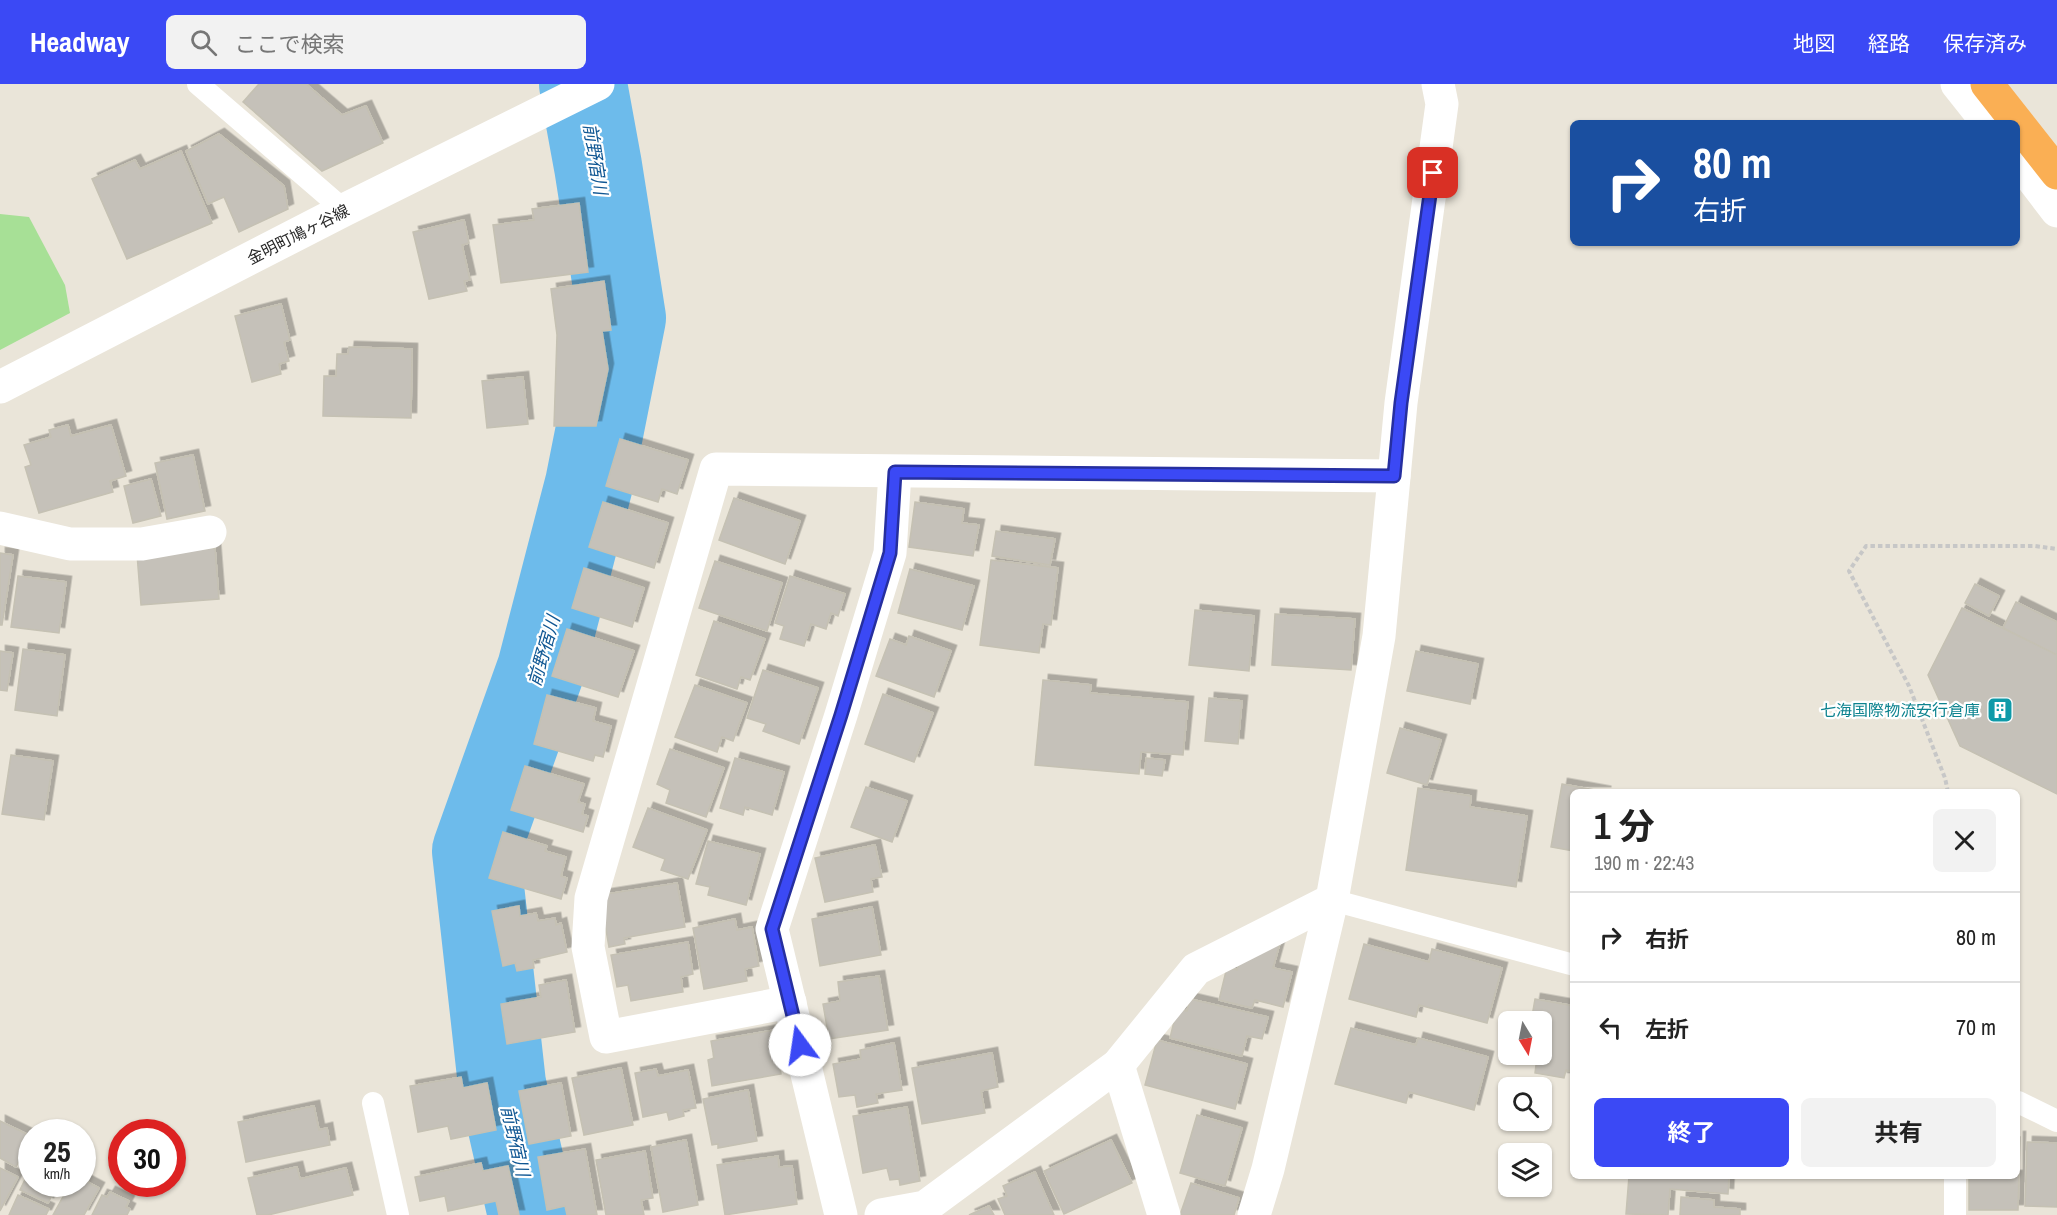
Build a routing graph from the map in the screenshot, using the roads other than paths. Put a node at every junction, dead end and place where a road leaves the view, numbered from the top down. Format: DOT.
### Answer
graph roads {
  1 [pos="198,84"];
  2 [pos="598,84"];
  3 [pos="1438,84"];
  4 [pos="1957,84"];
  5 [pos="1987,84"];
  6 [pos="1986,120"];
  7 [pos="2015,120"];
  8 [pos="2020,126"];
  9 [pos="2020,163"];
  10 [pos="2057,173"];
  11 [pos="344,210"];
  12 [pos="2057,211"];
  13 [pos="0,387"];
  14 [pos="895,472"];
  15 [pos="1394,476"];
  16 [pos="0,528"];
  17 [pos="210,532"];
  18 [pos="1332,900"];
  19 [pos="1570,964"];
  20 [pos="790,1002"];
  21 [pos="1118,1065"];
  22 [pos="373,1103"];
  23 [pos="2020,1103"];
  24 [pos="2057,1121"];
  25 [pos="1955,1179"];
  26 [pos="927,1211"];
  27 [pos="398,1215"];
  28 [pos="841,1215"];
  29 [pos="881,1215"];
  30 [pos="1164,1215"];
  31 [pos="1254,1215"];
  32 [pos="1955,1215"];
  1 -- 11 [label="lane"];
  2 -- 11 [label="street, 金明町鳩ヶ谷線"];
  3 -- 15 [label="street"];
  4 -- 6 [label="street"];
  5 -- 7 [label="highway"];
  8 -- 10 [label="highway"];
  9 -- 12 [label="street"];
  11 -- 13 [label="street, 金明町鳩ヶ谷線"];
  14 -- 15 [label="street"];
  14 -- 20 [label="street"];
  14 -- 20 [label="street"];
  15 -- 18 [label="street"];
  16 -- 17 [label="street"];
  18 -- 19 [label="lane"];
  18 -- 21 [label="street"];
  18 -- 31 [label="street"];
  20 -- 28 [label="street"];
  21 -- 26 [label="street"];
  21 -- 30 [label="street"];
  22 -- 27 [label="lane"];
  23 -- 24 [label="lane"];
  25 -- 32 [label="lane"];
  26 -- 29 [label="street"];
}
